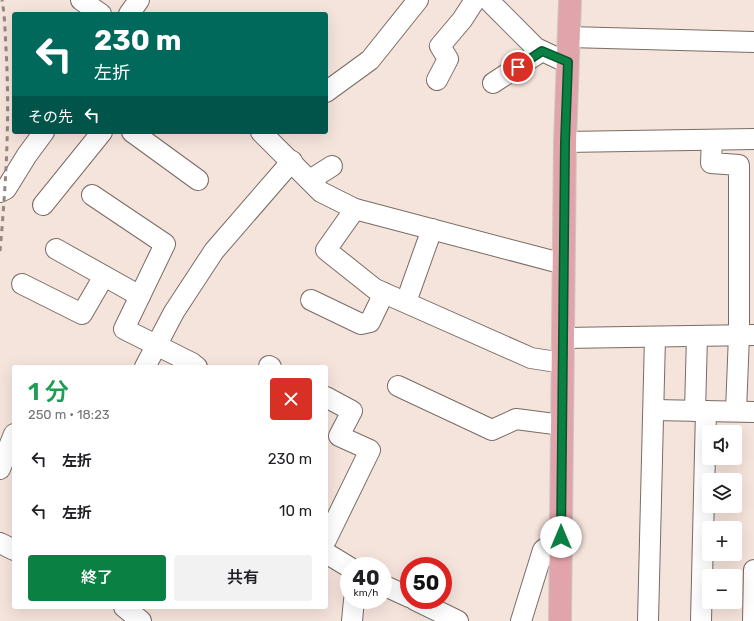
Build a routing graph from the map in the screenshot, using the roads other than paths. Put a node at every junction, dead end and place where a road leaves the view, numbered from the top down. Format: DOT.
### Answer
graph roads {
  1 [pos="81,0"];
  2 [pos="139,0"];
  3 [pos="475,0"];
  4 [pos="488,0"];
  5 [pos="570,0"];
  6 [pos="407,4"];
  7 [pos="97,12"];
  8 [pos="131,12"];
  9 [pos="569,37"];
  10 [pos="754,42"];
  11 [pos="542,51"];
  12 [pos="568,62"];
  13 [pos="437,80"];
  14 [pos="493,82"];
  15 [pos="328,91"];
  16 [pos="43,134"];
  17 [pos="100,134"];
  18 [pos="135,134"];
  19 [pos="268,134"];
  20 [pos="754,139"];
  21 [pos="712,140"];
  22 [pos="565,142"];
  23 [pos="292,161"];
  24 [pos="332,166"];
  25 [pos="198,180"];
  26 [pos="310,180"];
  27 [pos="3,191"];
  28 [pos="92,195"];
  29 [pos="43,205"];
  30 [pos="355,209"];
  31 [pos="432,229"];
  32 [pos="56,249"];
  33 [pos="564,264"];
  34 [pos="104,276"];
  35 [pos="22,284"];
  36 [pos="384,293"];
  37 [pos="140,296"];
  38 [pos="311,300"];
  39 [pos="406,302"];
  40 [pos="746,335"];
  41 [pos="697,336"];
  42 [pos="655,337"];
  43 [pos="564,338"];
  44 [pos="156,345"];
  45 [pos="563,363"];
  46 [pos="146,365"];
  47 [pos="194,365"];
  48 [pos="398,386"];
  49 [pos="328,398"];
  50 [pos="654,410"];
  51 [pos="700,411"];
  52 [pos="745,412"];
  53 [pos="562,425"];
  54 [pos="12,439"];
  55 [pos="0,470"];
  56 [pos="328,536"];
  57 [pos="561,537"];
  58 [pos="0,543"];
  59 [pos="12,549"];
  60 [pos="328,554"];
  61 [pos="340,562"];
  62 [pos="754,570"];
  63 [pos="126,609"];
  64 [pos="353,609"];
  65 [pos="433,609"];
  66 [pos="141,621"];
  67 [pos="352,621"];
  68 [pos="458,621"];
  69 [pos="521,621"];
  70 [pos="560,621"];
  71 [pos="648,621"];
  72 [pos="701,621"];
  73 [pos="753,621"];
  1 -- 7 [label="street"];
  2 -- 8 [label="street"];
  3 -- 13 [label="street"];
  4 -- 11 [label="street"];
  5 -- 9 [label="main road"];
  6 -- 15 [label="street"];
  9 -- 10 [label="street"];
  9 -- 12 [label="main road"];
  11 -- 12 [label="street"];
  11 -- 14 [label="street"];
  12 -- 22 [label="main road"];
  16 -- 27 [label="street"];
  17 -- 29 [label="street"];
  18 -- 25 [label="street"];
  19 -- 23 [label="street"];
  20 -- 21 [label="street"];
  21 -- 22 [label="street"];
  21 -- 40 [label="street"];
  22 -- 33 [label="main road"];
  23 -- 26 [label="street"];
  23 -- 44 [label="street"];
  24 -- 26 [label="street"];
  26 -- 30 [label="street"];
  28 -- 37 [label="street"];
  30 -- 31 [label="street"];
  30 -- 36 [label="street"];
  31 -- 33 [label="street"];
  31 -- 39 [label="street"];
  32 -- 34 [label="street"];
  33 -- 43 [label="main road"];
  34 -- 35 [label="street"];
  34 -- 37 [label="street"];
  36 -- 38 [label="street"];
  36 -- 39 [label="street"];
  37 -- 44 [label="street"];
  39 -- 45 [label="street"];
  40 -- 41 [label="street"];
  40 -- 52 [label="street"];
  41 -- 42 [label="street"];
  41 -- 51 [label="street"];
  42 -- 43 [label="street"];
  42 -- 50 [label="street"];
  43 -- 45 [label="main road"];
  44 -- 46 [label="street"];
  44 -- 47 [label="street"];
  45 -- 53 [label="main road"];
  48 -- 53 [label="street"];
  49 -- 56 [label="street"];
  50 -- 51 [label="street"];
  50 -- 71 [label="street"];
  51 -- 52 [label="street"];
  51 -- 72 [label="street"];
  53 -- 57 [label="main road"];
  54 -- 55 [label="street"];
  57 -- 69 [label="street"];
  57 -- 70 [label="main road"];
  58 -- 59 [label="street"];
  60 -- 61 [label="street"];
  62 -- 73 [label="street"];
  63 -- 66 [label="street"];
  64 -- 67 [label="street"];
  65 -- 68 [label="street"];
}
